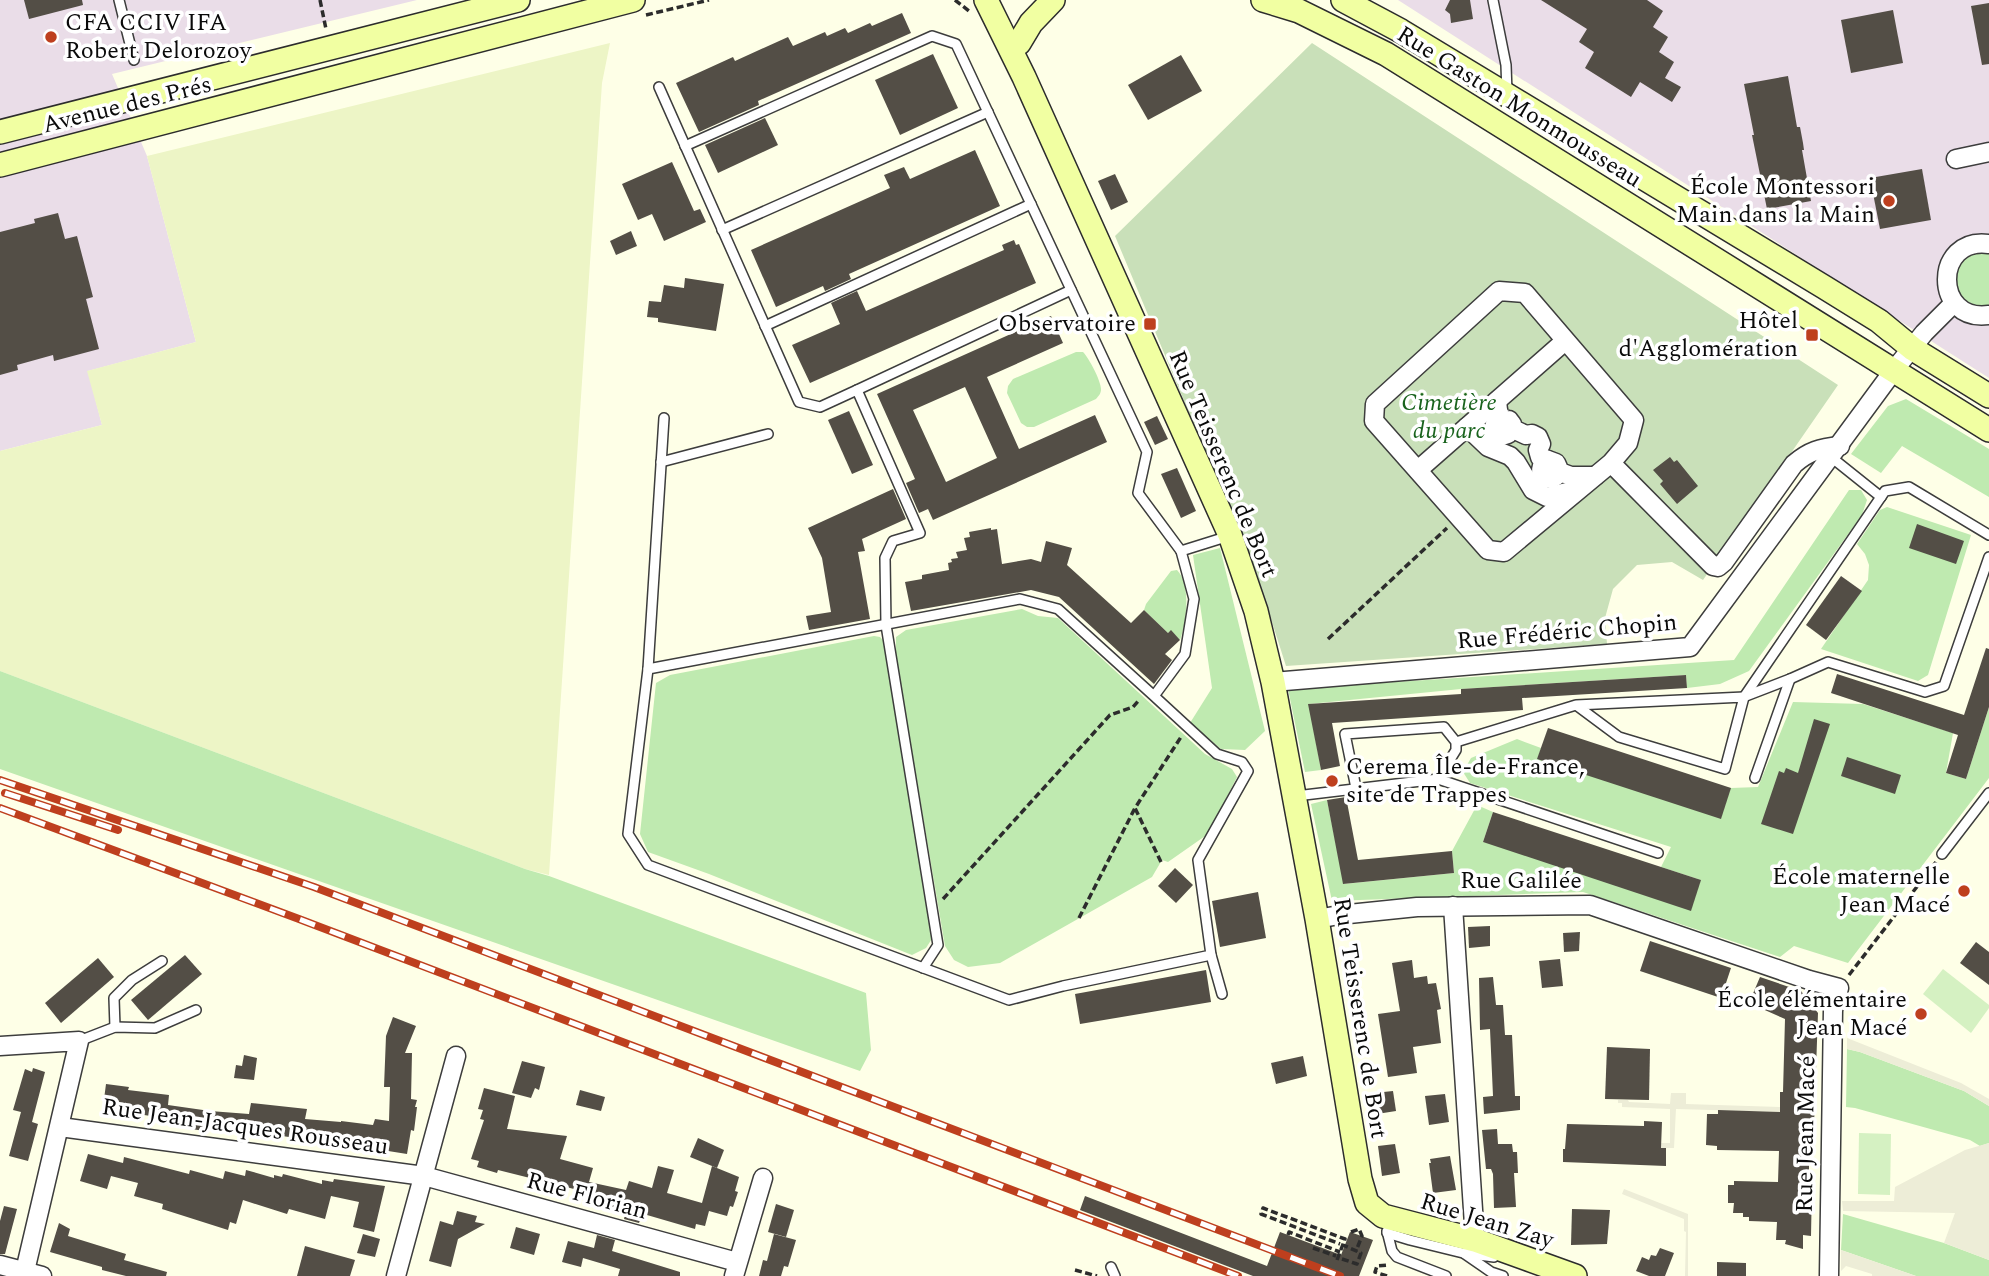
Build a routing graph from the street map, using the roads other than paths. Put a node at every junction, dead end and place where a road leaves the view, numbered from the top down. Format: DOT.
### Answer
graph roads {
  1 [pos="118,0"];
  2 [pos="518,0"];
  3 [pos="632,0"];
  4 [pos="973,0"];
  5 [pos="1053,0"];
  6 [pos="1263,0"];
  7 [pos="1343,0"];
  8 [pos="1493,0"];
  9 [pos="993,5"];
  10 [pos="1019,43"];
  11 [pos="134,60"];
  12 [pos="1024,77"];
  13 [pos="659,87"];
  14 [pos="1507,95"];
  15 [pos="988,112"];
  16 [pos="32,123"];
  17 [pos="0,132"];
  18 [pos="0,142"];
  19 [pos="685,146"];
  20 [pos="1989,152"];
  21 [pos="1956,159"];
  22 [pos="0,165"];
  23 [pos="1031,204"];
  24 [pos="722,230"];
  25 [pos="1989,244"];
  26 [pos="1071,290"];
  27 [pos="1954,303"];
  28 [pos="1989,315"];
  29 [pos="765,326"];
  30 [pos="1565,341"];
  31 [pos="1913,349"];
  32 [pos="1894,370"];
  33 [pos="857,390"];
  34 [pos="1989,396"];
  35 [pos="1497,401"];
  36 [pos="664,418"];
  37 [pos="1467,427"];
  38 [pos="1989,430"];
  39 [pos="768,434"];
  40 [pos="1835,452"];
  41 [pos="661,462"];
  42 [pos="1611,463"];
  43 [pos="1418,470"];
  44 [pos="1588,482"];
  45 [pos="1881,497"];
  46 [pos="1230,535"];
  47 [pos="1989,535"];
  48 [pos="1181,551"];
  49 [pos="1989,556"];
  50 [pos="886,625"];
  51 [pos="648,670"];
  52 [pos="1790,679"];
  53 [pos="1273,682"];
  54 [pos="1151,693"];
  55 [pos="1744,697"];
  56 [pos="1576,705"];
  57 [pos="1456,742"];
  58 [pos="1755,778"];
  59 [pos="1438,779"];
  60 [pos="1356,788"];
  61 [pos="1989,793"];
  62 [pos="1294,796"];
  63 [pos="1658,853"];
  64 [pos="1942,854"];
  65 [pos="1453,906"];
  66 [pos="1317,919"];
  67 [pos="1211,955"];
  68 [pos="162,961"];
  69 [pos="923,968"];
  70 [pos="1839,988"];
  71 [pos="1222,994"];
  72 [pos="196,1010"];
  73 [pos="115,1027"];
  74 [pos="79,1041"];
  75 [pos="0,1046"];
  76 [pos="456,1056"];
  77 [pos="60,1127"];
  78 [pos="424,1176"];
  79 [pos="763,1178"];
  80 [pos="1385,1224"];
  81 [pos="1469,1247"];
  82 [pos="0,1265"];
  83 [pos="735,1269"];
  84 [pos="33,1274"];
  85 [pos="396,1276"];
  86 [pos="1446,1276"];
  87 [pos="1503,1276"];
  88 [pos="1545,1276"];
  89 [pos="1576,1276"];
  90 [pos="1829,1276"];
  1 -- 11 [label="lane"];
  2 -- 16 [label="main road, Avenue des Prés"];
  3 -- 22 [label="main road, Avenue des Prés"];
  4 -- 9 [label="main road"];
  5 -- 10 [label="main road"];
  6 -- 32 [label="main road, Rue Gaston Monmousseau"];
  7 -- 14 [label="main road, Rue Gaston Monmousseau"];
  8 -- 14 [label="lane"];
  9 -- 10 [label="main road, Rue Teisserenc de Bort"];
  9 -- 12 [label="main road, Rue Teisserenc de Bort"];
  10 -- 12 [label="main road, Rue Teisserenc de Bort"];
  12 -- 46 [label="main road, Rue Teisserenc de Bort"];
  13 -- 19 [label="lane"];
  14 -- 31 [label="main road, Rue Gaston Monmousseau"];
  15 -- 19 [label="lane"];
  15 -- 23 [label="lane"];
  15 -- 24 [label="lane"];
  16 -- 17 [label="main road, Avenue des Prés"];
  16 -- 18 [label="main road"];
  19 -- 24 [label="lane"];
  20 -- 21 [label="street"];
  23 -- 26 [label="lane"];
  23 -- 29 [label="lane"];
  24 -- 29 [label="lane"];
  25 -- 27 [label="street"];
  26 -- 33 [label="lane"];
  26 -- 48 [label="lane"];
  27 -- 28 [label="street"];
  27 -- 31 [label="street, Rue Frédéric Chopin"];
  29 -- 33 [label="lane"];
  30 -- 35 [label="street"];
  30 -- 42 [label="street"];
  30 -- 43 [label="street"];
  31 -- 32 [label="street, Rue Frédéric Chopin"];
  31 -- 34 [label="main road, Rue Gaston Monmousseau"];
  32 -- 38 [label="main road, Rue Gaston Monmousseau"];
  32 -- 40 [label="street, Rue Frédéric Chopin"];
  33 -- 50 [label="lane"];
  35 -- 37 [label="street"];
  35 -- 44 [label="street"];
  36 -- 41 [label="lane"];
  37 -- 43 [label="street"];
  37 -- 44 [label="street"];
  39 -- 41 [label="lane"];
  40 -- 42 [label="street"];
  40 -- 45 [label="lane"];
  40 -- 53 [label="street, Rue Frédéric Chopin"];
  41 -- 51 [label="lane"];
  42 -- 44 [label="street"];
  43 -- 44 [label="street"];
  45 -- 47 [label="lane"];
  45 -- 55 [label="lane"];
  46 -- 48 [label="lane"];
  46 -- 53 [label="main road, Rue Teisserenc de Bort"];
  48 -- 54 [label="lane"];
  49 -- 52 [label="lane"];
  50 -- 51 [label="lane"];
  50 -- 54 [label="lane"];
  50 -- 69 [label="lane"];
  51 -- 69 [label="lane"];
  52 -- 55 [label="lane"];
  52 -- 58 [label="lane"];
  53 -- 62 [label="main road, Rue Teisserenc de Bort"];
  54 -- 67 [label="lane"];
  55 -- 56 [label="lane"];
  55 -- 56 [label="lane"];
  56 -- 57 [label="lane"];
  57 -- 59 [label="lane"];
  57 -- 60 [label="lane"];
  59 -- 60 [label="lane"];
  59 -- 63 [label="lane"];
  60 -- 62 [label="lane"];
  61 -- 64 [label="lane"];
  62 -- 66 [label="main road, Rue Teisserenc de Bort"];
  65 -- 66 [label="street, Rue Galilée"];
  65 -- 70 [label="street, Rue Galilée"];
  65 -- 81 [label="street"];
  66 -- 80 [label="main road, Rue Teisserenc de Bort"];
  67 -- 69 [label="lane"];
  67 -- 71 [label="lane"];
  68 -- 73 [label="lane"];
  70 -- 90 [label="street, Rue Jean Macé"];
  72 -- 73 [label="lane"];
  73 -- 74 [label="lane"];
  74 -- 75 [label="street"];
  74 -- 77 [label="street"];
  76 -- 78 [label="street"];
  77 -- 78 [label="street, Rue Jean-Jacques Rousseau"];
  77 -- 84 [label="street"];
  78 -- 83 [label="street, Rue Florian"];
  78 -- 85 [label="street"];
  79 -- 83 [label="street"];
  80 -- 81 [label="main road, Rue Jean Zay"];
  80 -- 86 [label="lane"];
  81 -- 87 [label="lane"];
  81 -- 88 [label="lane"];
  81 -- 89 [label="main road, Rue Jean Zay"];
  82 -- 84 [label="street"];
}
